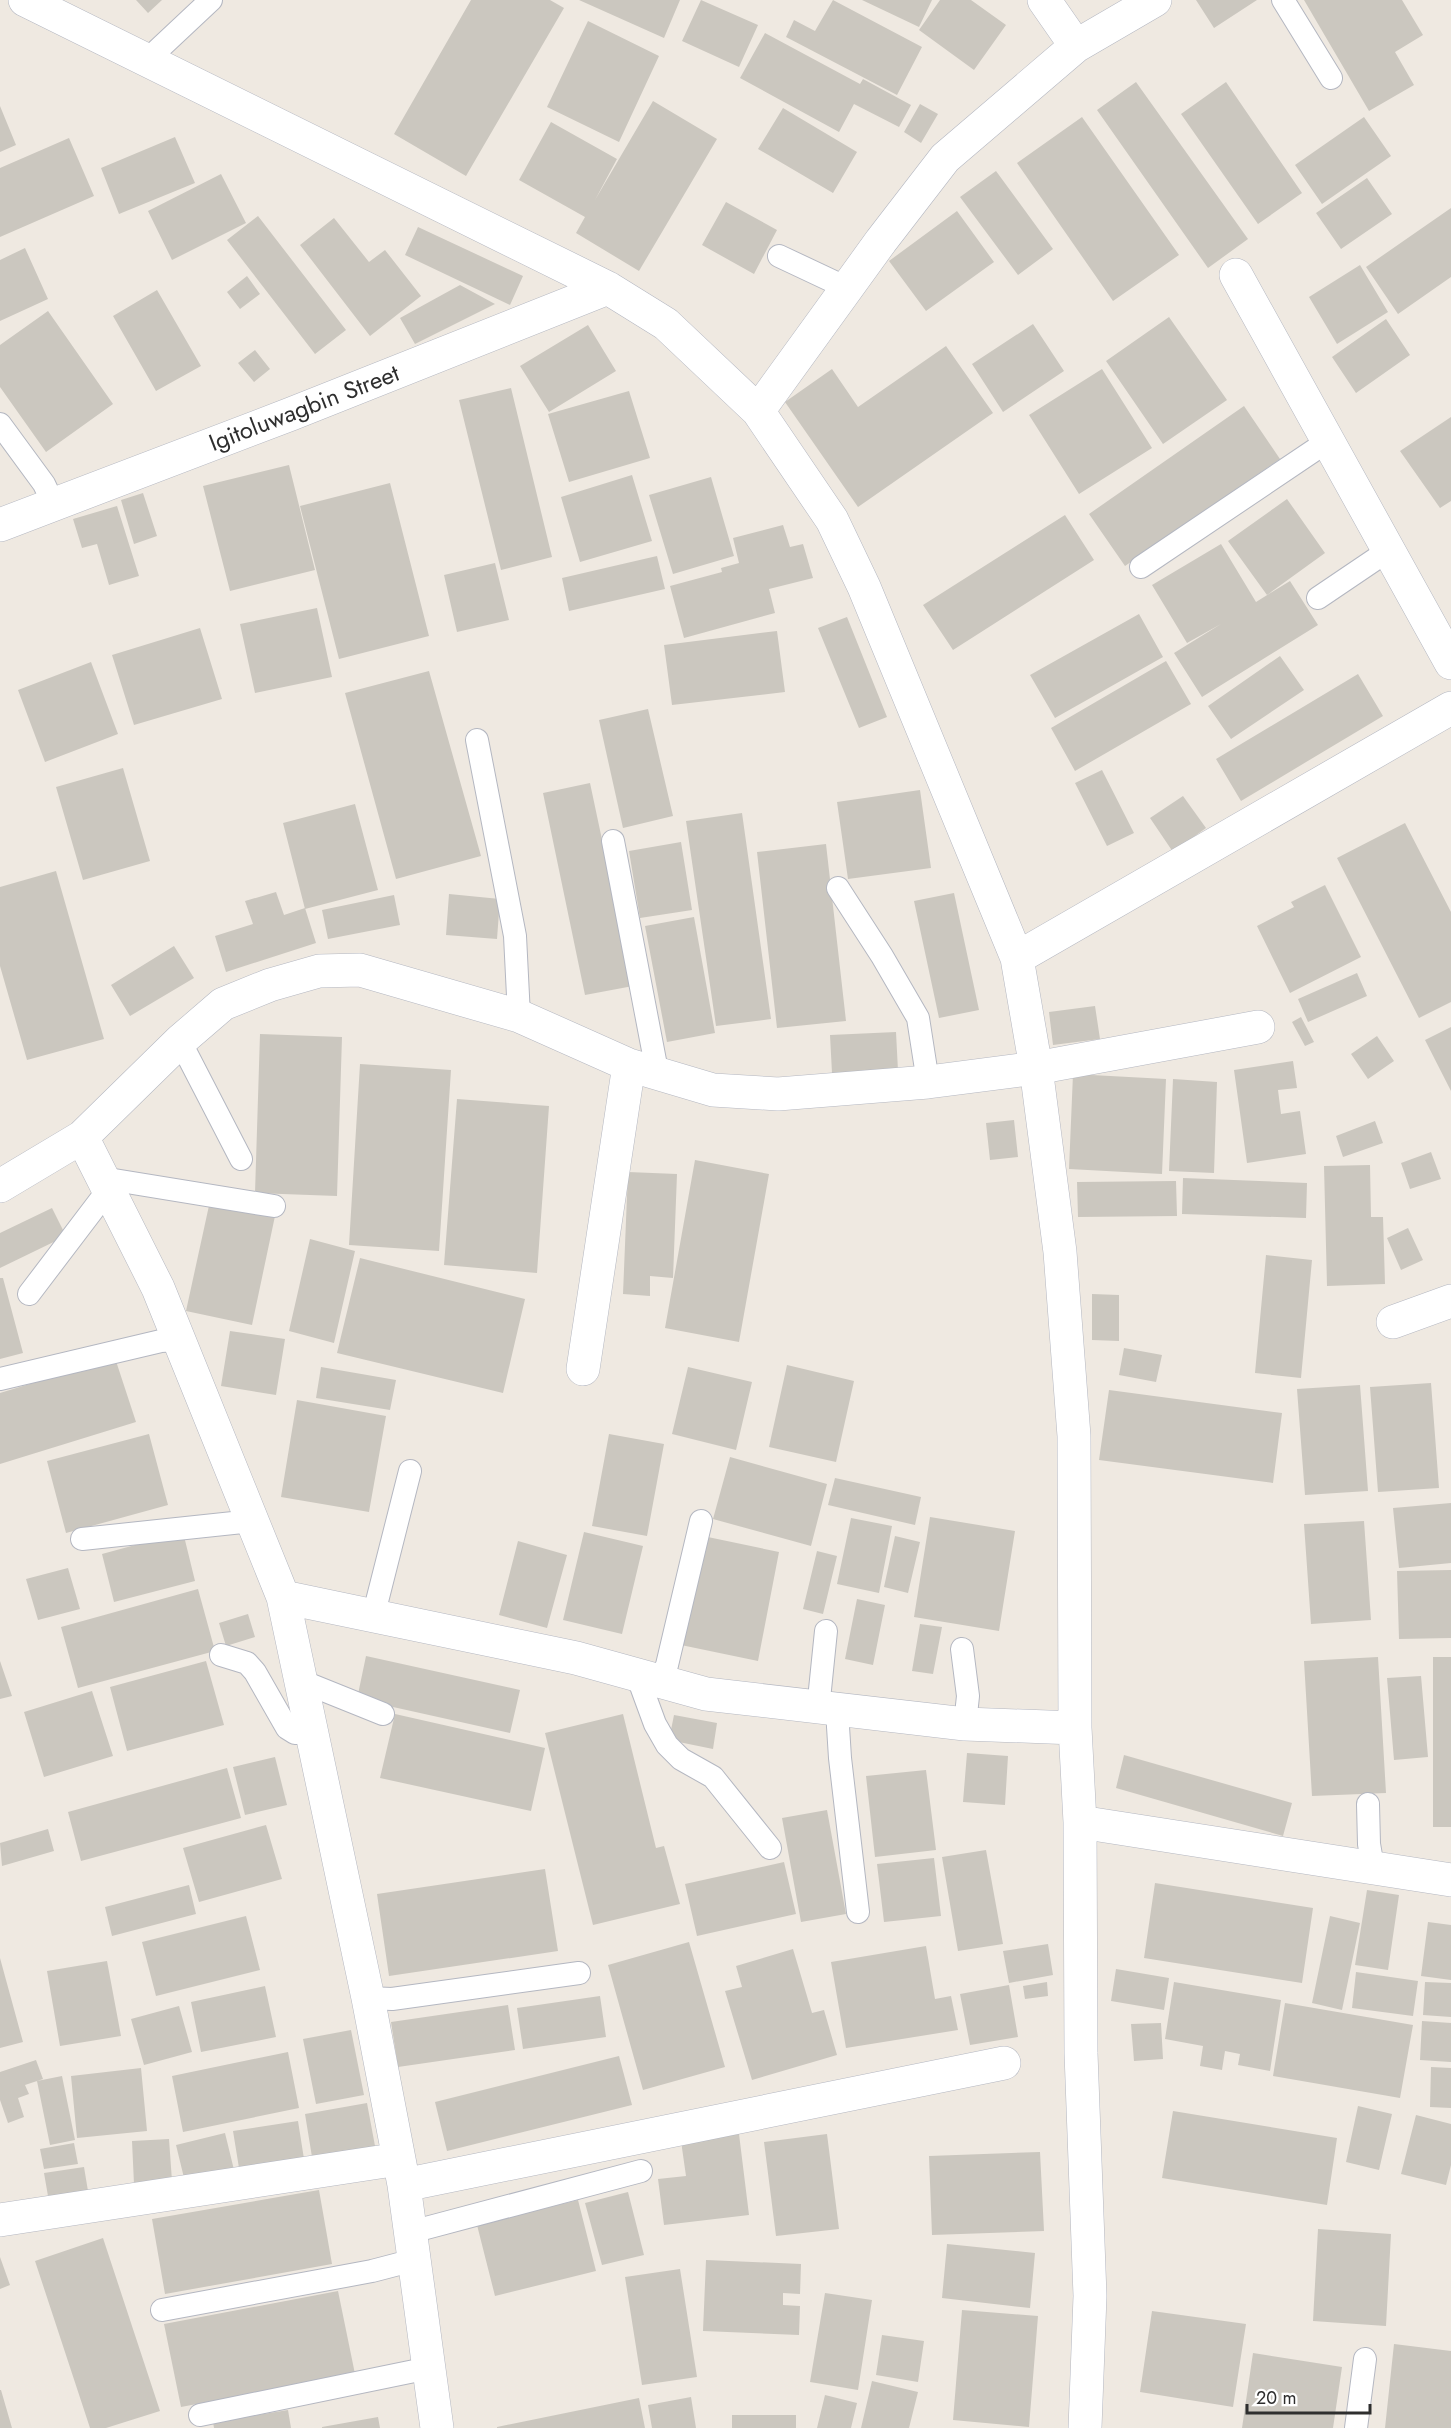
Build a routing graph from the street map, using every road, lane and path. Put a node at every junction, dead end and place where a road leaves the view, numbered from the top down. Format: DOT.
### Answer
graph roads {
  1 [pos="25,0"];
  2 [pos="211,0"];
  3 [pos="1044,0"];
  4 [pos="1155,0"];
  5 [pos="1283,0"];
  6 [pos="1076,46"];
  7 [pos="147,60"];
  8 [pos="1332,78"];
  9 [pos="778,256"];
  10 [pos="1236,275"];
  11 [pos="608,288"];
  12 [pos="847,288"];
  13 [pos="758,411"];
  14 [pos="0,424"];
  15 [pos="1328,441"];
  16 [pos="54,505"];
  17 [pos="0,525"];
  18 [pos="1389,550"];
  19 [pos="1141,567"];
  20 [pos="1318,598"];
  21 [pos="1451,663"];
  22 [pos="1450,713"];
  23 [pos="477,740"];
  24 [pos="613,841"];
  25 [pos="838,888"];
  26 [pos="1017,958"];
  27 [pos="519,1016"];
  28 [pos="1258,1027"];
  29 [pos="180,1041"];
  30 [pos="643,1068"];
  31 [pos="1036,1068"];
  32 [pos="928,1082"];
  33 [pos="81,1137"];
  34 [pos="241,1159"];
  35 [pos="105,1184"];
  36 [pos="0,1186"];
  37 [pos="274,1206"];
  38 [pos="29,1294"];
  39 [pos="1451,1301"];
  40 [pos="1393,1322"];
  41 [pos="179,1340"];
  42 [pos="583,1369"];
  43 [pos="0,1379"];
  44 [pos="410,1471"];
  45 [pos="252,1521"];
  46 [pos="701,1521"];
  47 [pos="82,1539"];
  48 [pos="282,1597"];
  49 [pos="373,1617"];
  50 [pos="826,1631"];
  51 [pos="962,1649"];
  52 [pos="221,1655"];
  53 [pos="648,1678"];
  54 [pos="301,1681"];
  55 [pos="828,1710"];
  56 [pos="383,1714"];
  57 [pos="965,1724"];
  58 [pos="1075,1728"];
  59 [pos="311,1731"];
  60 [pos="1368,1804"];
  61 [pos="1080,1822"];
  62 [pos="770,1848"];
  63 [pos="1373,1867"];
  64 [pos="1451,1880"];
  65 [pos="858,1912"];
  66 [pos="579,1973"];
  67 [pos="368,1998"];
  68 [pos="1004,2063"];
  69 [pos="641,2171"];
  70 [pos="401,2172"];
  71 [pos="0,2220"];
  72 [pos="412,2246"];
  73 [pos="162,2310"];
  74 [pos="1365,2358"];
  75 [pos="429,2368"];
  76 [pos="200,2415"];
  77 [pos="437,2428"];
  78 [pos="1085,2428"];
  79 [pos="1356,2428"];
  1 -- 7 [label="street"];
  2 -- 7 [label="lane"];
  3 -- 6 [label="street"];
  4 -- 6 [label="street"];
  5 -- 8 [label="lane"];
  6 -- 12 [label="street"];
  7 -- 11 [label="street"];
  9 -- 12 [label="lane"];
  10 -- 15 [label="street"];
  11 -- 13 [label="street"];
  11 -- 16 [label="street, Igitoluwagbin Street"];
  12 -- 13 [label="street"];
  13 -- 26 [label="street"];
  14 -- 16 [label="lane"];
  15 -- 18 [label="street"];
  15 -- 19 [label="lane"];
  16 -- 17 [label="street, Igitoluwagbin Street"];
  18 -- 20 [label="lane"];
  18 -- 21 [label="street"];
  22 -- 26 [label="street"];
  23 -- 27 [label="lane"];
  24 -- 30 [label="lane"];
  25 -- 32 [label="lane"];
  26 -- 31 [label="street"];
  27 -- 29 [label="street"];
  27 -- 30 [label="street"];
  28 -- 31 [label="street"];
  29 -- 33 [label="street"];
  29 -- 34 [label="lane"];
  30 -- 32 [label="street"];
  30 -- 42 [label="street"];
  31 -- 32 [label="street"];
  31 -- 58 [label="street"];
  33 -- 35 [label="street"];
  33 -- 36 [label="street"];
  35 -- 37 [label="lane"];
  35 -- 38 [label="lane"];
  35 -- 41 [label="street"];
  39 -- 40 [label="street"];
  41 -- 43 [label="lane"];
  41 -- 45 [label="street"];
  44 -- 49 [label="lane"];
  45 -- 47 [label="lane"];
  45 -- 48 [label="street"];
  46 -- 53 [label="lane"];
  48 -- 49 [label="street"];
  48 -- 54 [label="street"];
  49 -- 53 [label="street"];
  50 -- 55 [label="lane"];
  51 -- 57 [label="lane"];
  52 -- 59 [label="lane"];
  53 -- 55 [label="street"];
  53 -- 62 [label="lane"];
  54 -- 56 [label="lane"];
  54 -- 59 [label="street"];
  55 -- 57 [label="street"];
  55 -- 65 [label="lane"];
  57 -- 58 [label="street"];
  58 -- 61 [label="street"];
  59 -- 67 [label="street"];
  60 -- 63 [label="lane"];
  61 -- 63 [label="street"];
  61 -- 78 [label="street"];
  63 -- 64 [label="street"];
  66 -- 67 [label="lane"];
  67 -- 70 [label="street"];
  68 -- 70 [label="street"];
  69 -- 72 [label="lane"];
  70 -- 71 [label="street"];
  70 -- 72 [label="street"];
  72 -- 73 [label="lane"];
  72 -- 75 [label="street"];
  74 -- 79 [label="lane"];
  75 -- 76 [label="lane"];
  75 -- 77 [label="street"];
}
